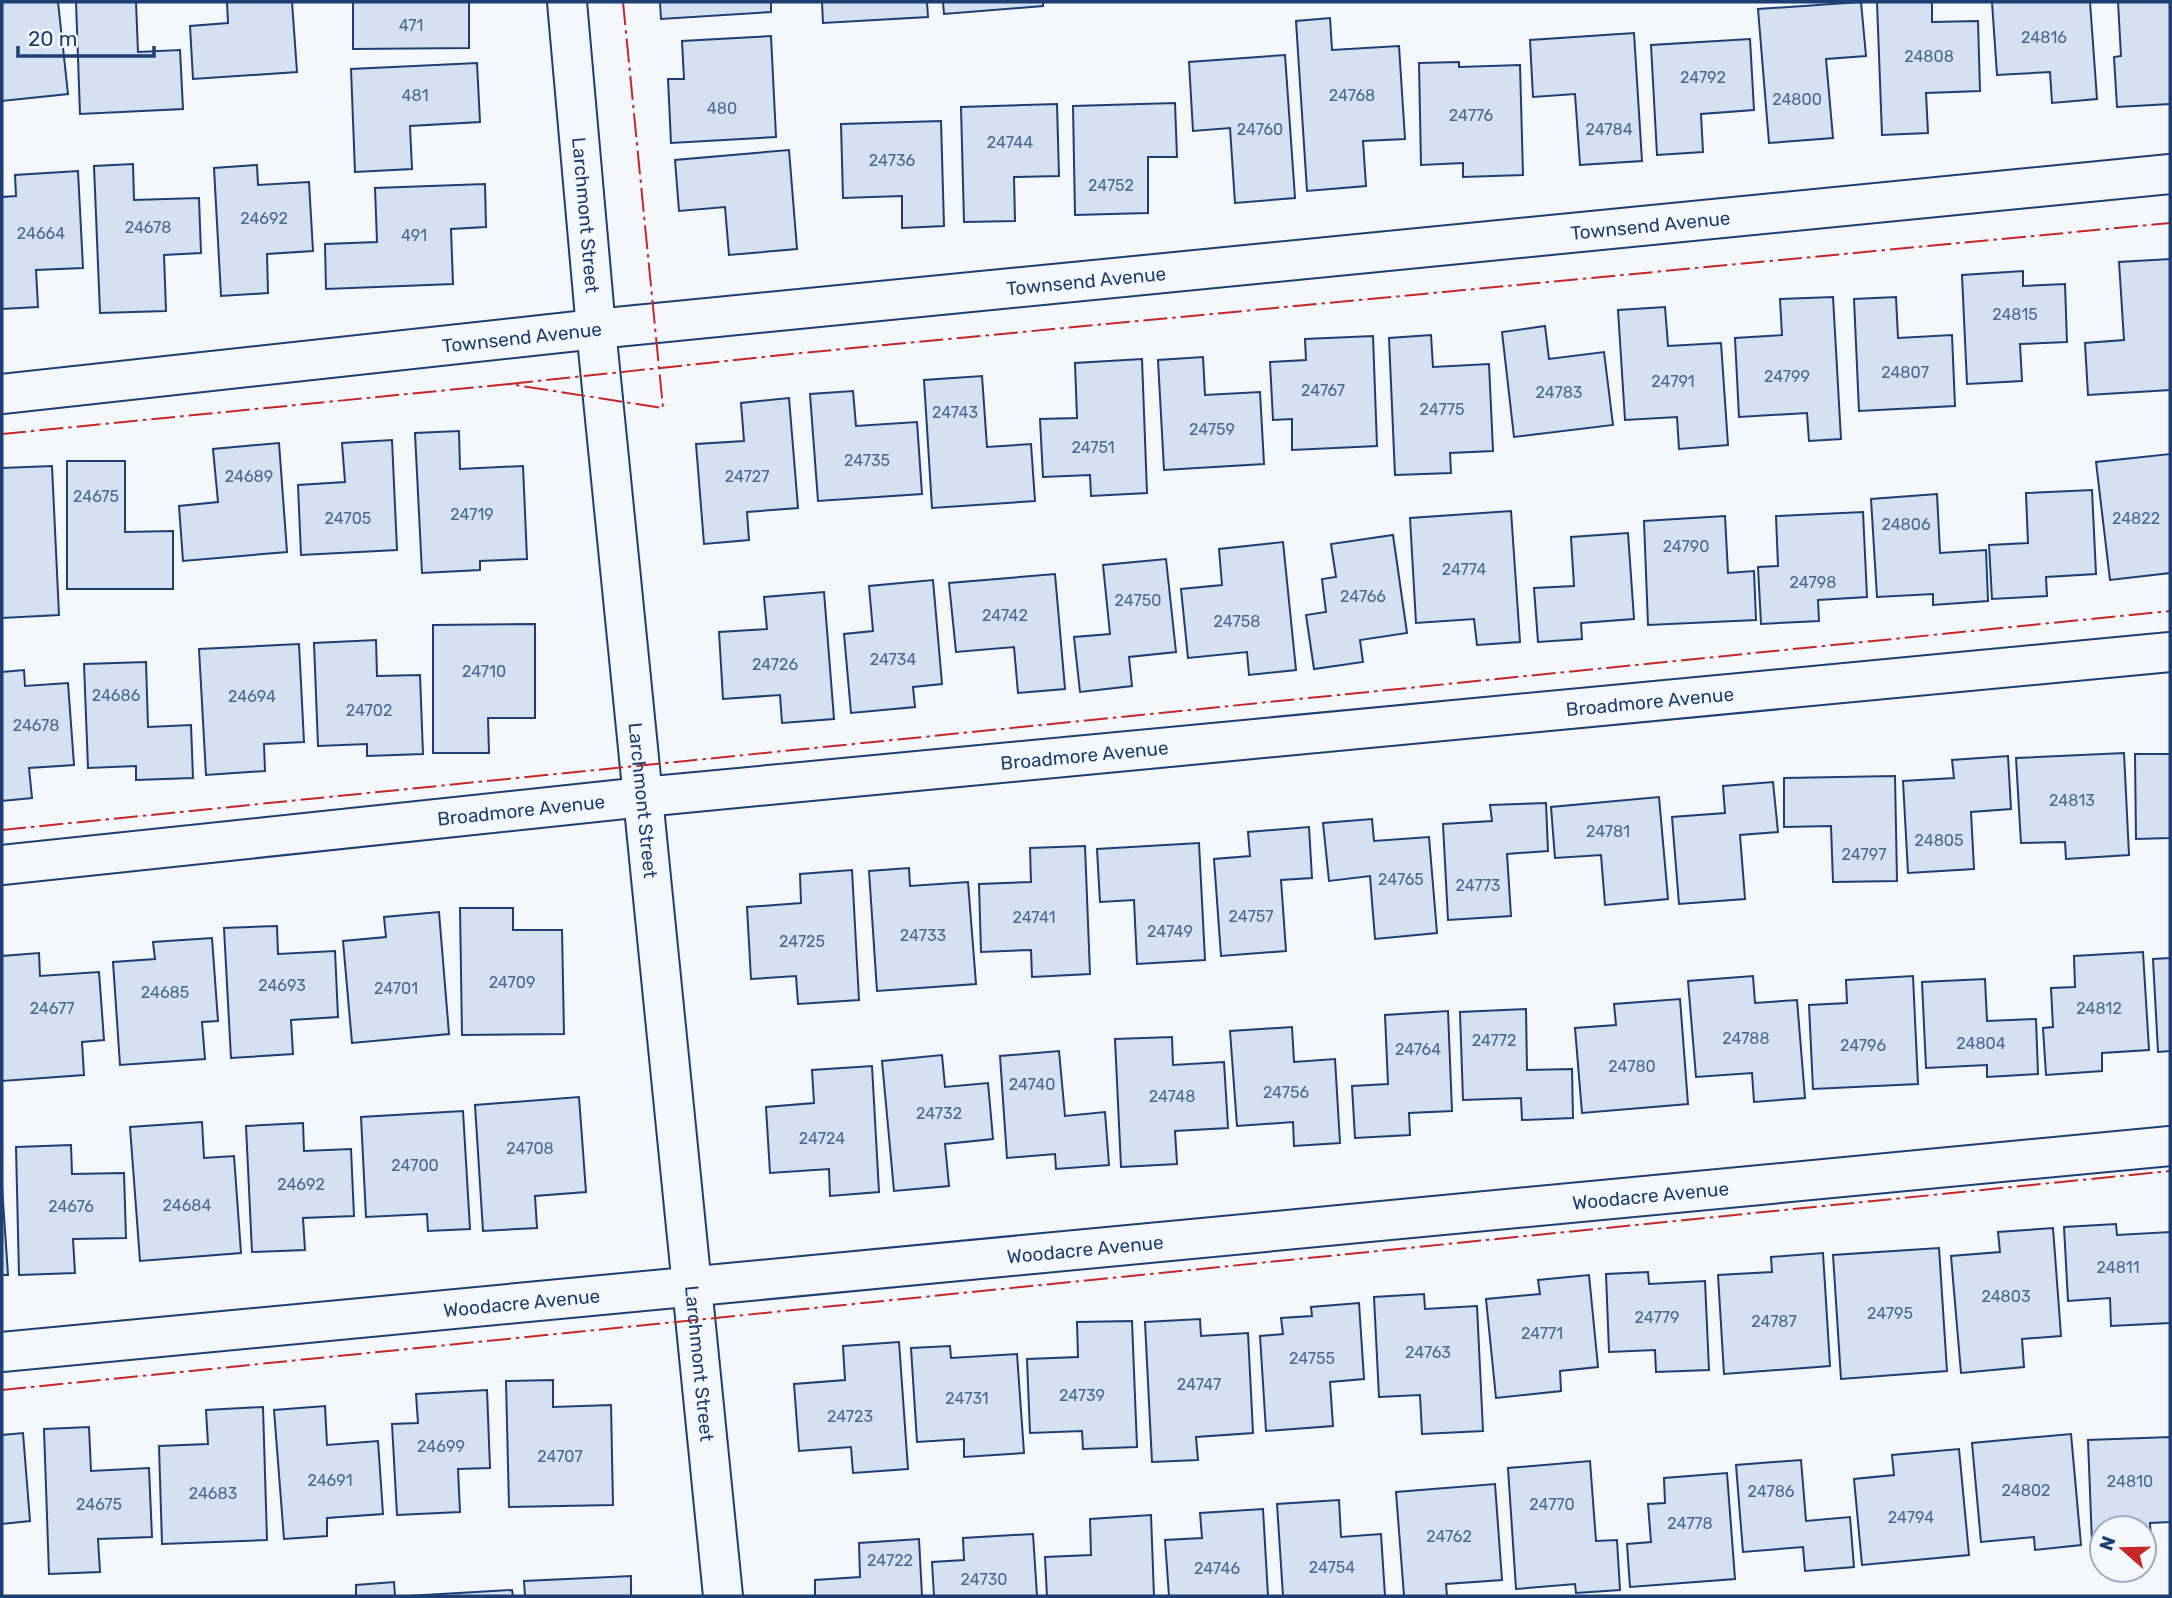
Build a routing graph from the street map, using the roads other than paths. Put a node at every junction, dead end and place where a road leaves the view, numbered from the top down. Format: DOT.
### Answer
graph roads {
  1 [pos="567,2"];
  2 [pos="2170,174"];
  3 [pos="596,329"];
  4 [pos="2,394"];
  5 [pos="2170,652"];
  6 [pos="643,797"];
  7 [pos="2,864"];
  8 [pos="2170,1146"];
  9 [pos="692,1288"];
  10 [pos="2,1352"];
  11 [pos="723,1596"];
  1 -- 3 [label="street, Larchmont Street"];
  2 -- 3 [label="street, Townsend Avenue"];
  3 -- 4 [label="street, Townsend Avenue"];
  3 -- 6 [label="street, Larchmont Street"];
  5 -- 6 [label="street, Broadmore Avenue"];
  6 -- 7 [label="street, Broadmore Avenue"];
  6 -- 9 [label="street, Larchmont Street"];
  8 -- 9 [label="street, Woodacre Avenue"];
  9 -- 10 [label="street, Woodacre Avenue"];
  9 -- 11 [label="street, Larchmont Street"];
}
